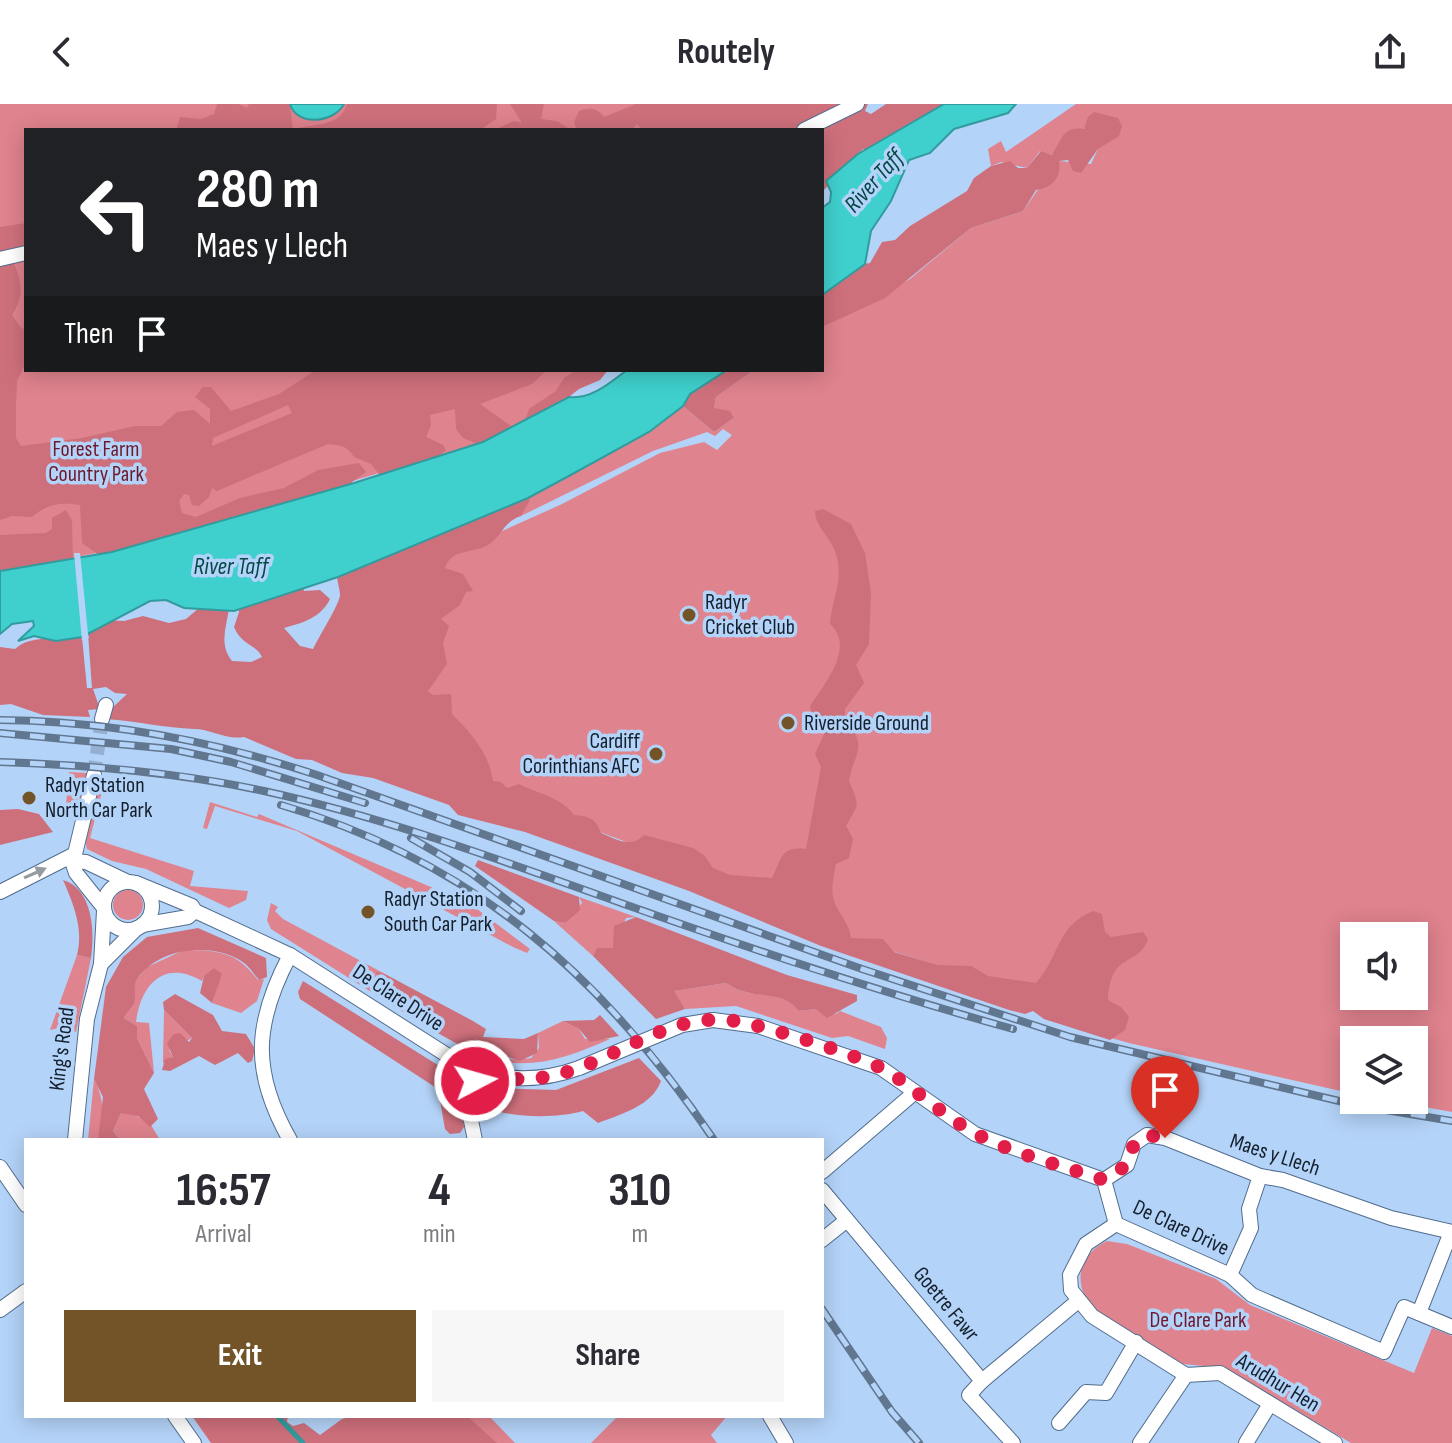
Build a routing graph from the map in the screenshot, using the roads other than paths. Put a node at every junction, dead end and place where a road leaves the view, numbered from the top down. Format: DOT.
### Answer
graph roads {
  1 [pos="857,104"];
  2 [pos="808,128"];
  3 [pos="24,253"];
  4 [pos="0,259"];
  5 [pos="94,775"];
  6 [pos="72,859"];
  7 [pos="132,882"];
  8 [pos="0,892"];
  9 [pos="104,910"];
  10 [pos="195,911"];
  11 [pos="140,926"];
  12 [pos="290,955"];
  13 [pos="101,964"];
  14 [pos="477,1072"];
  15 [pos="914,1093"];
  16 [pos="75,1138"];
  17 [pos="289,1138"];
  18 [pos="475,1138"];
  19 [pos="0,1167"];
  20 [pos="824,1170"];
  21 [pos="1260,1176"];
  22 [pos="1104,1180"];
  23 [pos="824,1192"];
  24 [pos="24,1202"];
  25 [pos="847,1220"];
  26 [pos="1116,1224"];
  27 [pos="1452,1232"];
  28 [pos="824,1238"];
  29 [pos="1230,1275"];
  30 [pos="24,1292"];
  31 [pos="1078,1301"];
  32 [pos="0,1310"];
  33 [pos="1419,1313"];
  34 [pos="1452,1327"];
  35 [pos="1136,1342"];
  36 [pos="1186,1375"];
  37 [pos="982,1381"];
  38 [pos="1270,1404"];
  39 [pos="176,1418"];
  40 [pos="771,1418"];
  41 [pos="1059,1423"];
  42 [pos="194,1443"];
  43 [pos="786,1443"];
  44 [pos="1013,1443"];
  45 [pos="1140,1443"];
  46 [pos="1246,1443"];
  47 [pos="1335,1443"];
  1 -- 2 [label="street"];
  3 -- 4 [label="street"];
  5 -- 6 [label="street"];
  6 -- 7 [label="street, De Clare Drive"];
  8 -- 6 [label="street, one-way"];
  6 -- 9 [label="street"];
  7 -- 9 [label="street"];
  7 -- 10 [label="street, De Clare Drive"];
  7 -- 11 [label="street"];
  9 -- 11 [label="street"];
  9 -- 13 [label="street, King's Road"];
  10 -- 11 [label="street"];
  10 -- 12 [label="street, De Clare Drive"];
  11 -- 13 [label="street"];
  12 -- 14 [label="street, De Clare Drive"];
  12 -- 17 [label="street"];
  13 -- 16 [label="street, King's Road"];
  14 -- 15 [label="street, De Clare Drive, bridge"];
  14 -- 18 [label="street"];
  15 -- 20 [label="street"];
  15 -- 22 [label="street, De Clare Drive"];
  19 -- 24 [label="street"];
  21 -- 22 [label="street, Maes y Llech"];
  21 -- 27 [label="street, Maes y Llech"];
  21 -- 29 [label="street"];
  22 -- 26 [label="street, De Clare Drive"];
  23 -- 25 [label="street, Goetre Fawr"];
  25 -- 28 [label="street"];
  25 -- 37 [label="street, Goetre Fawr"];
  26 -- 29 [label="street, De Clare Drive"];
  26 -- 31 [label="street"];
  27 -- 33 [label="street"];
  29 -- 33 [label="street, De Clare Drive"];
  30 -- 32 [label="street"];
  31 -- 35 [label="street"];
  31 -- 37 [label="street"];
  33 -- 34 [label="street"];
  35 -- 36 [label="street"];
  35 -- 41 [label="street"];
  36 -- 38 [label="street, Arudhur Hen"];
  36 -- 45 [label="street"];
  37 -- 44 [label="street"];
  38 -- 46 [label="street"];
  38 -- 47 [label="street, Arudhur Hen"];
  39 -- 42 [label="street"];
  40 -- 43 [label="street"];
}
